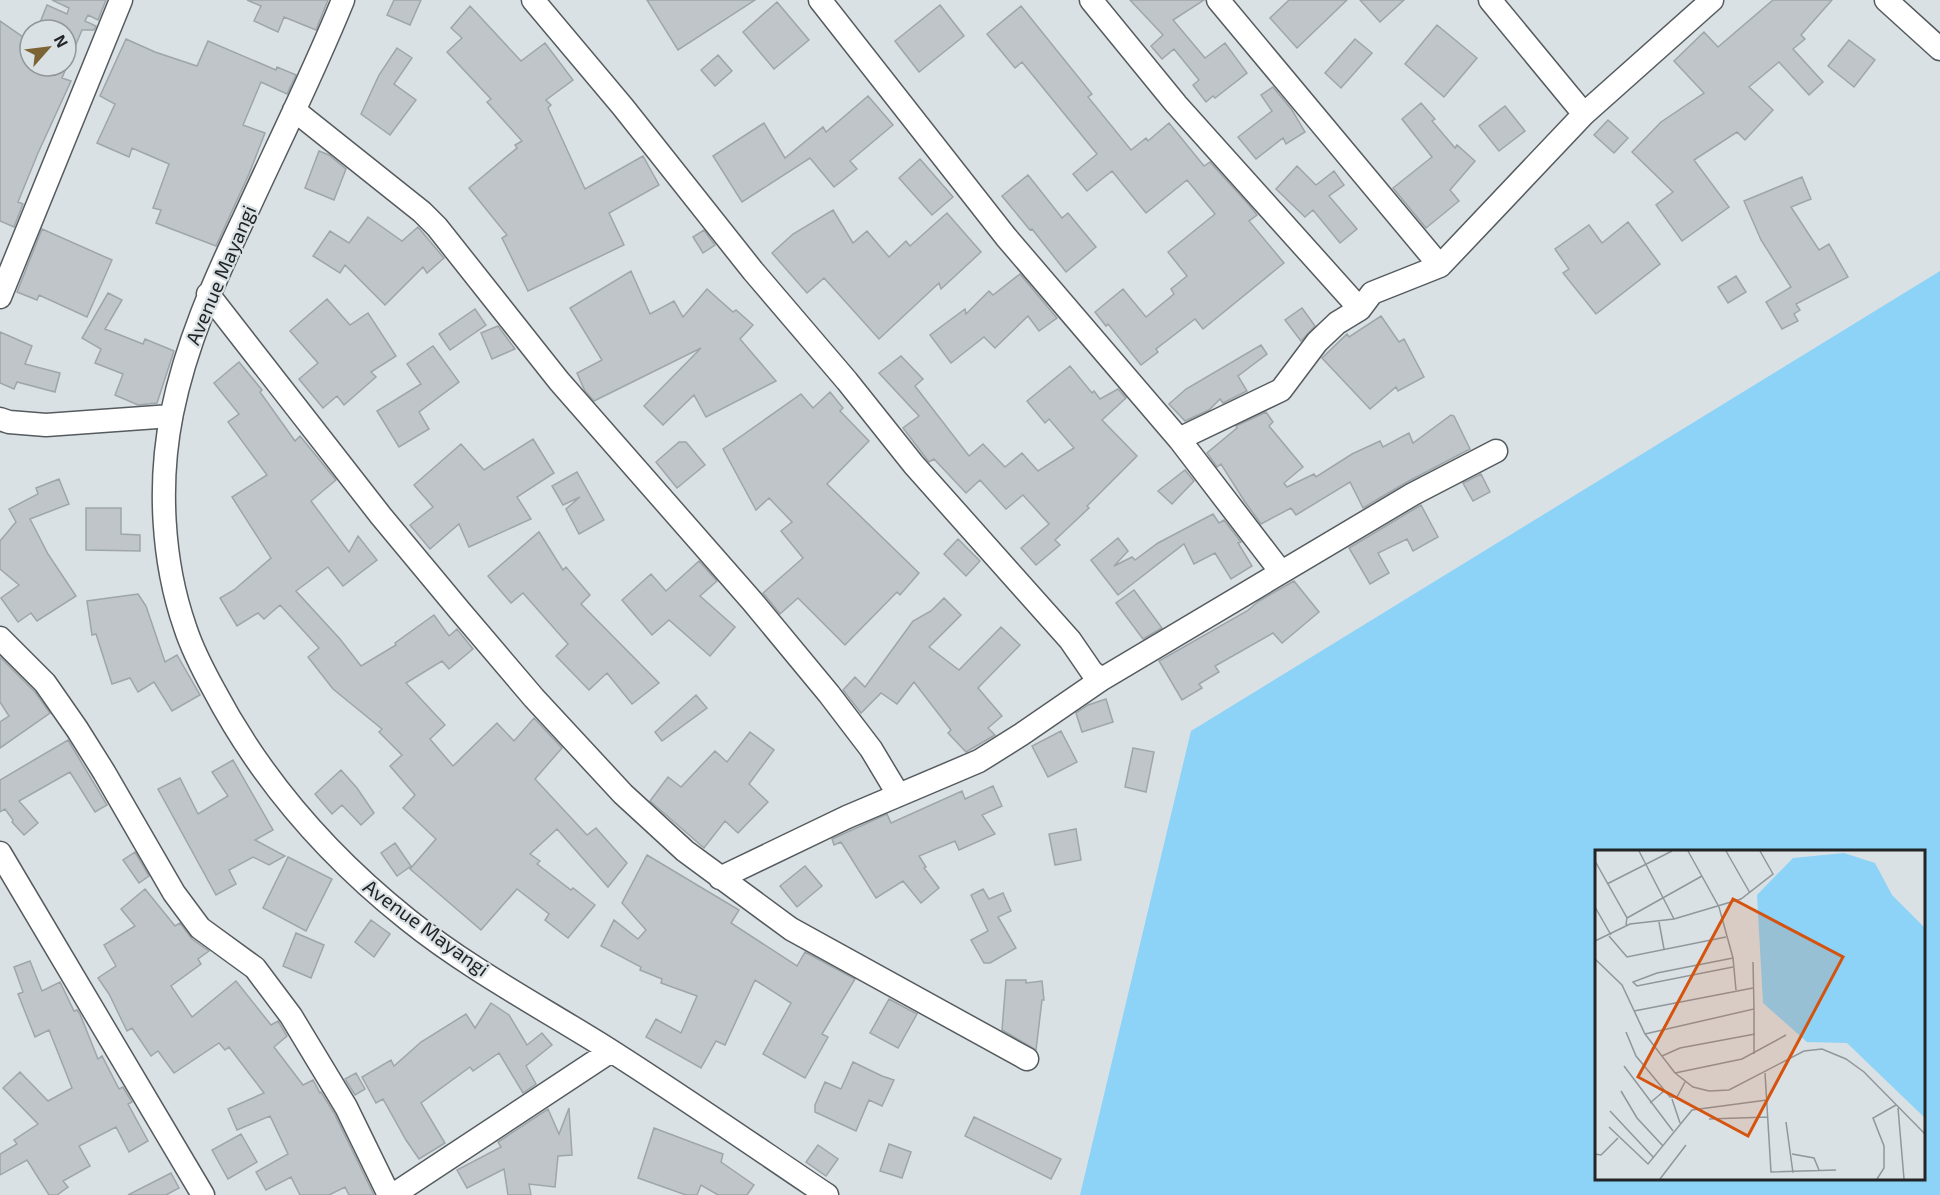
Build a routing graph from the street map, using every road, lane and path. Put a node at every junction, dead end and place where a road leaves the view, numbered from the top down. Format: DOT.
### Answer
graph roads {
  1 [pos="121,0"];
  2 [pos="343,0"];
  3 [pos="533,0"];
  4 [pos="820,0"];
  5 [pos="1091,0"];
  6 [pos="1218,0"];
  7 [pos="1490,0"];
  8 [pos="1712,0"];
  9 [pos="1886,0"];
  10 [pos="1940,50"];
  11 [pos="294,110"];
  12 [pos="1584,114"];
  13 [pos="1440,266"];
  14 [pos="2,288"];
  15 [pos="208,294"];
  16 [pos="1360,309"];
  17 [pos="171,416"];
  18 [pos="0,419"];
  19 [pos="1179,439"];
  20 [pos="1496,451"];
  21 [pos="1281,573"];
  22 [pos="0,638"];
  23 [pos="1102,679"];
  24 [pos="898,794"];
  25 [pos="0,853"];
  26 [pos="720,878"];
  27 [pos="611,1051"];
  28 [pos="1027,1059"];
  29 [pos="203,1195"];
  30 [pos="391,1195"];
  31 [pos="827,1195"];
  1 -- 14 [label="street"];
  2 -- 11 [label="street, Avenue Mayangi"];
  3 -- 23 [label="street"];
  4 -- 19 [label="street"];
  5 -- 16 [label="street"];
  6 -- 13 [label="street"];
  7 -- 12 [label="street"];
  8 -- 12 [label="street"];
  9 -- 10 [label="street"];
  11 -- 15 [label="street, Avenue Mayangi"];
  11 -- 24 [label="street"];
  12 -- 13 [label="street"];
  13 -- 16 [label="street"];
  15 -- 17 [label="street, Avenue Mayangi"];
  15 -- 26 [label="street"];
  16 -- 19 [label="street"];
  17 -- 18 [label="street"];
  17 -- 27 [label="street, Avenue Mayangi"];
  19 -- 21 [label="street"];
  20 -- 21 [label="street"];
  21 -- 23 [label="street"];
  22 -- 30 [label="street"];
  23 -- 24 [label="street"];
  24 -- 26 [label="street"];
  25 -- 29 [label="street"];
  26 -- 28 [label="street"];
  27 -- 30 [label="street"];
  27 -- 31 [label="street, Avenue Mayangi"];
}
